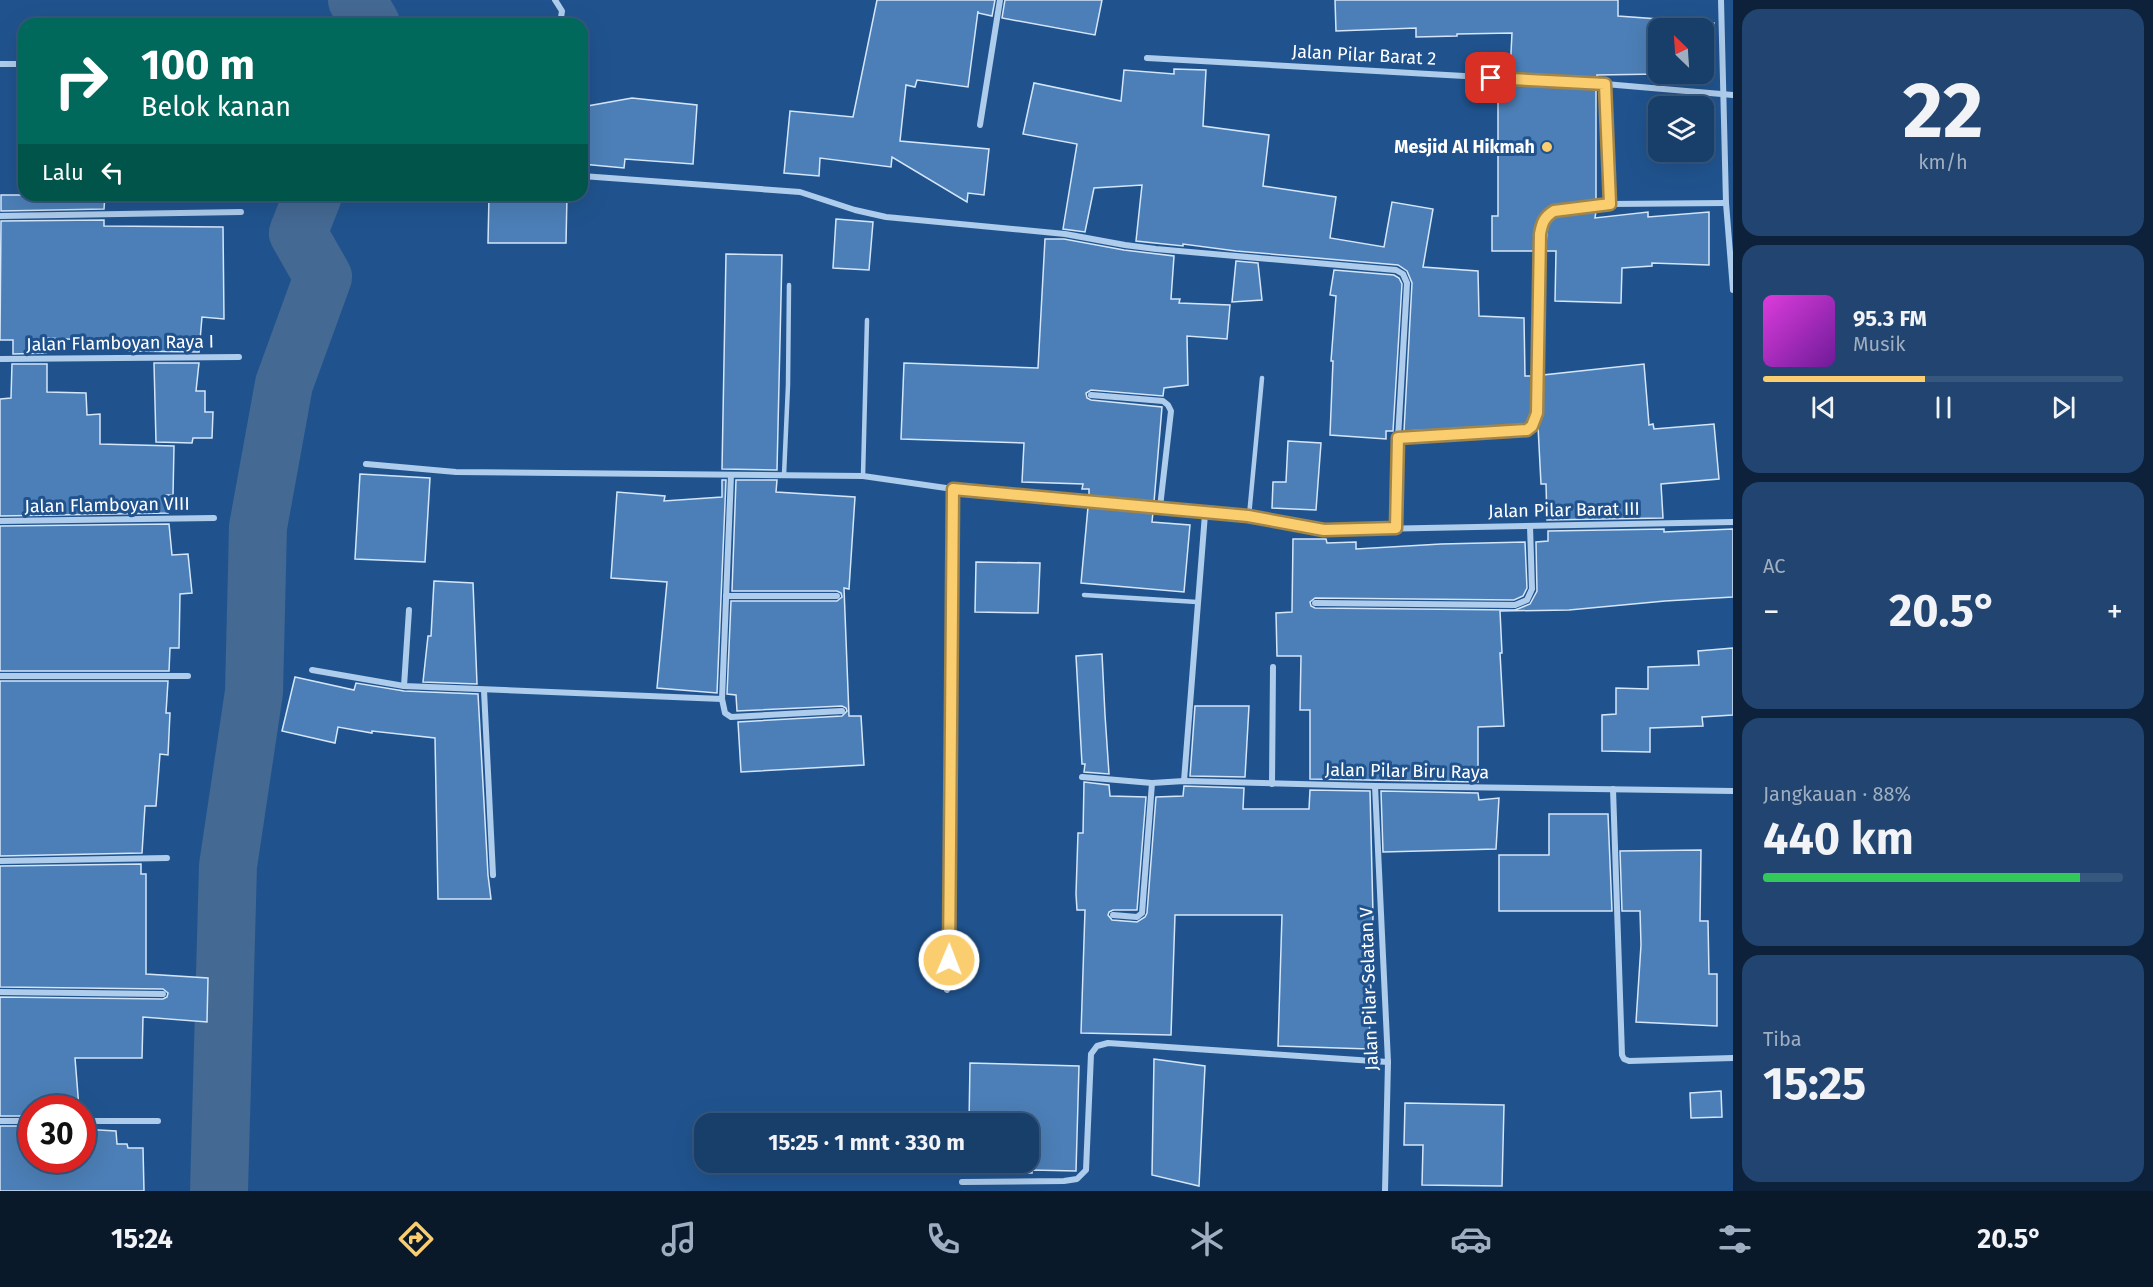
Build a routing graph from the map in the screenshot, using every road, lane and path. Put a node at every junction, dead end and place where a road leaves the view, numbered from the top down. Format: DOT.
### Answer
graph roads {
  1 [pos="555,0"];
  2 [pos="1000,0"];
  3 [pos="1721,0"];
  4 [pos="561,18"];
  5 [pos="1147,58"];
  6 [pos="0,64"];
  7 [pos="18,64"];
  8 [pos="1605,84"];
  9 [pos="1722,95"];
  10 [pos="1733,95"];
  11 [pos="980,125"];
  12 [pos="588,176"];
  13 [pos="1726,203"];
  14 [pos="1610,204"];
  15 [pos="241,212"];
  16 [pos="0,216"];
  17 [pos="789,285"];
  18 [pos="1733,290"];
  19 [pos="867,321"];
  20 [pos="239,357"];
  21 [pos="0,360"];
  22 [pos="1262,378"];
  23 [pos="1091,395"];
  24 [pos="1398,438"];
  25 [pos="366,464"];
  26 [pos="784,474"];
  27 [pos="731,476"];
  28 [pos="863,476"];
  29 [pos="953,489"];
  30 [pos="1160,507"];
  31 [pos="1204,514"];
  32 [pos="1248,516"];
  33 [pos="213,518"];
  34 [pos="0,521"];
  35 [pos="1733,522"];
  36 [pos="1530,526"];
  37 [pos="1396,528"];
  38 [pos="1084,595"];
  39 [pos="726,596"];
  40 [pos="837,596"];
  41 [pos="1197,602"];
  42 [pos="1315,603"];
  43 [pos="409,610"];
  44 [pos="1273,667"];
  45 [pos="312,670"];
  46 [pos="0,675"];
  47 [pos="188,676"];
  48 [pos="404,686"];
  49 [pos="484,690"];
  50 [pos="722,699"];
  51 [pos="842,711"];
  52 [pos="1082,777"];
  53 [pos="1184,781"];
  54 [pos="1152,783"];
  55 [pos="1272,784"];
  56 [pos="1375,786"];
  57 [pos="1613,789"];
  58 [pos="1733,791"];
  59 [pos="166,858"];
  60 [pos="0,861"];
  61 [pos="493,875"];
  62 [pos="1113,915"];
  63 [pos="947,990"];
  64 [pos="0,992"];
  65 [pos="163,994"];
  66 [pos="1733,1058"];
  67 [pos="1388,1062"];
  68 [pos="0,1121"];
  69 [pos="18,1121"];
  70 [pos="96,1121"];
  71 [pos="158,1121"];
  72 [pos="962,1182"];
  73 [pos="1385,1191"];
  1 -- 4 [label="street"];
  2 -- 11 [label="street"];
  3 -- 9 [label="street"];
  5 -- 8 [label="street, Jalan Pilar Barat 2"];
  6 -- 7 [label="street"];
  8 -- 9 [label="street, Jalan Pilar Barat 2"];
  8 -- 14 [label="street"];
  9 -- 10 [label="street, Jalan Pilar Barat 2"];
  9 -- 13 [label="street"];
  12 -- 24 [label="street"];
  13 -- 14 [label="street"];
  13 -- 18 [label="street"];
  14 -- 24 [label="street"];
  15 -- 16 [label="street"];
  17 -- 26 [label="lane"];
  19 -- 28 [label="lane"];
  20 -- 21 [label="street, Jalan Flamboyan Raya I"];
  22 -- 32 [label="lane"];
  23 -- 30 [label="street"];
  24 -- 37 [label="street"];
  25 -- 27 [label="street, Jalan Pilar Barat III"];
  26 -- 27 [label="street, Jalan Pilar Barat III"];
  26 -- 28 [label="street, Jalan Pilar Barat III"];
  27 -- 39 [label="street"];
  28 -- 29 [label="street, Jalan Pilar Barat III"];
  29 -- 30 [label="street, Jalan Pilar Barat III"];
  29 -- 63 [label="street"];
  30 -- 31 [label="street, Jalan Pilar Barat III"];
  31 -- 32 [label="street, Jalan Pilar Barat III"];
  31 -- 41 [label="street"];
  32 -- 37 [label="street, Jalan Pilar Barat III"];
  33 -- 34 [label="street, Jalan Flamboyan VIII"];
  35 -- 36 [label="street, Jalan Pilar Barat III"];
  36 -- 37 [label="street, Jalan Pilar Barat III"];
  36 -- 42 [label="street"];
  38 -- 41 [label="lane"];
  39 -- 40 [label="street"];
  39 -- 50 [label="street"];
  41 -- 53 [label="street"];
  43 -- 48 [label="street"];
  44 -- 55 [label="street"];
  45 -- 48 [label="street"];
  46 -- 47 [label="street"];
  48 -- 49 [label="street"];
  49 -- 50 [label="street"];
  49 -- 61 [label="street"];
  50 -- 51 [label="street"];
  52 -- 54 [label="street, Jalan Pilar Biru Raya"];
  53 -- 54 [label="street, Jalan Pilar Biru Raya"];
  53 -- 55 [label="street, Jalan Pilar Biru Raya"];
  54 -- 62 [label="street"];
  55 -- 56 [label="street, Jalan Pilar Biru Raya"];
  56 -- 57 [label="street, Jalan Pilar Biru Raya"];
  56 -- 67 [label="street, Jalan Pilar Selatan V"];
  57 -- 58 [label="street, Jalan Pilar Biru Raya"];
  57 -- 66 [label="street"];
  59 -- 60 [label="street"];
  64 -- 65 [label="street"];
  67 -- 72 [label="street"];
  67 -- 73 [label="street, Jalan Pilar Selatan V"];
  68 -- 69 [label="street"];
  70 -- 71 [label="street"];
}
